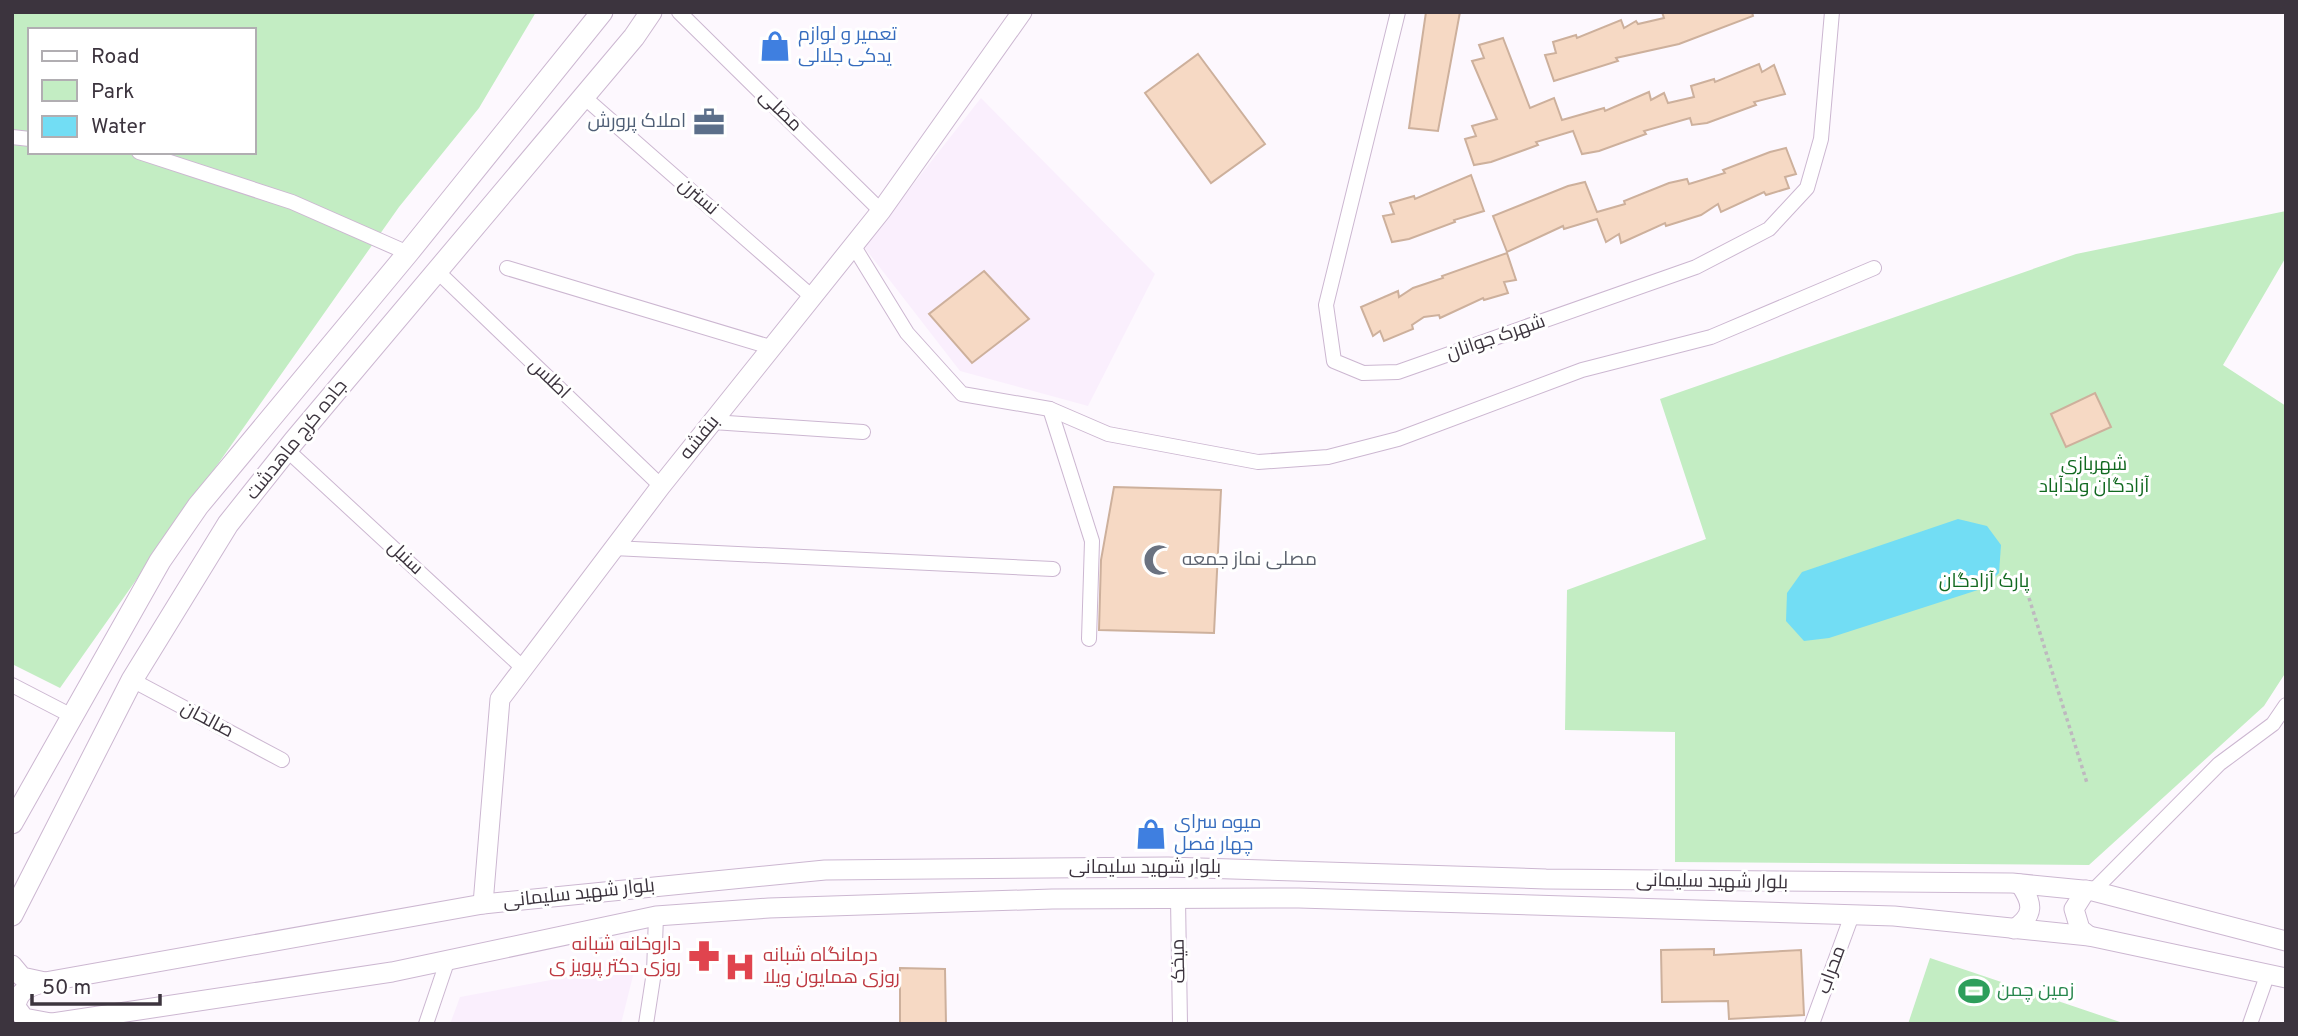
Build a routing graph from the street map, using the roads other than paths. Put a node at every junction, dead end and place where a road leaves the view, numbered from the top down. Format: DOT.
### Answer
graph roads {
  1 [pos="602,12"];
  2 [pos="651,12"];
  3 [pos="678,12"];
  4 [pos="1022,12"];
  5 [pos="1398,12"];
  6 [pos="1832,12"];
  7 [pos="584,97"];
  8 [pos="145,154"];
  9 [pos="881,211"];
  10 [pos="853,245"];
  11 [pos="408,253"];
  12 [pos="508,268"];
  13 [pos="1874,268"];
  14 [pos="438,272"];
  15 [pos="811,296"];
  16 [pos="770,347"];
  17 [pos="1050,409"];
  18 [pos="713,422"];
  19 [pos="863,432"];
  20 [pos="287,450"];
  21 [pos="661,486"];
  22 [pos="613,548"];
  23 [pos="1053,569"];
  24 [pos="1089,639"];
  25 [pos="522,667"];
  26 [pos="132,680"];
  27 [pos="12,685"];
  28 [pos="2286,705"];
  29 [pos="72,716"];
  30 [pos="282,760"];
  31 [pos="12,823"];
  32 [pos="2020,884"];
  33 [pos="2090,891"];
  34 [pos="1178,899"];
  35 [pos="483,904"];
  36 [pos="12,915"];
  37 [pos="1852,915"];
  38 [pos="656,916"];
  39 [pos="2014,929"];
  40 [pos="2088,936"];
  41 [pos="2286,941"];
  42 [pos="447,962"];
  43 [pos="12,965"];
  44 [pos="2277,976"];
  45 [pos="44,982"];
  46 [pos="48,1023"];
  47 [pos="426,1024"];
  48 [pos="646,1024"];
  49 [pos="1180,1024"];
  50 [pos="1812,1024"];
  51 [pos="2250,1024"];
  1 -- 11 [label="main road, جاده کرج ماهدشت"];
  2 -- 7 [label="main road, جاده کرج ماهدشت"];
  3 -- 9 [label="street, مصلی"];
  4 -- 9 [label="main road, بنفشه"];
  5 -- 6 [label="street, شهرک جوانان"];
  7 -- 14 [label="main road, جاده کرج ماهدشت"];
  7 -- 15 [label="street, نسترن"];
  8 -- 11 [label="street"];
  9 -- 10 [label="main road, بنفشه"];
  10 -- 15 [label="main road, بنفشه"];
  10 -- 17 [label="street"];
  11 -- 29 [label="main road, جاده کرج ماهدشت"];
  12 -- 16 [label="street"];
  13 -- 17 [label="street"];
  14 -- 20 [label="main road, جاده کرج ماهدشت"];
  14 -- 21 [label="street, اطلس"];
  15 -- 16 [label="main road, بنفشه"];
  16 -- 18 [label="main road, بنفشه"];
  17 -- 24 [label="street"];
  18 -- 19 [label="street"];
  18 -- 21 [label="main road, بنفشه"];
  20 -- 25 [label="street, سنبل"];
  20 -- 26 [label="main road, جاده کرج ماهدشت"];
  21 -- 22 [label="main road, بنفشه"];
  22 -- 23 [label="street"];
  22 -- 25 [label="main road, بنفشه"];
  25 -- 35 [label="main road, بنفشه"];
  26 -- 30 [label="street, صالحان"];
  26 -- 36 [label="main road, جاده کرج ماهدشت"];
  27 -- 29 [label="street"];
  28 -- 33 [label="street"];
  29 -- 31 [label="main road, جاده کرج ماهدشت"];
  32 -- 33 [label="main road, بلوار شهید سلیمانی"];
  32 -- 35 [label="main road, بلوار شهید سلیمانی"];
  32 -- 39 [label="main road"];
  33 -- 40 [label="main road"];
  33 -- 41 [label="main road, بلوار شهید سلیمانی"];
  34 -- 37 [label="main road, بلوار شهید سلیمانی"];
  34 -- 38 [label="main road, بلوار شهید سلیمانی"];
  34 -- 49 [label="street, میخک"];
  35 -- 45 [label="main road, بلوار شهید سلیمانی"];
  37 -- 39 [label="main road, بلوار شهید سلیمانی"];
  37 -- 50 [label="street, محراب"];
  38 -- 42 [label="main road, بلوار شهید سلیمانی"];
  38 -- 48 [label="street"];
  39 -- 40 [label="main road, بلوار شهید سلیمانی"];
  40 -- 44 [label="main road, بلوار شهید سلیمانی"];
  42 -- 46 [label="main road, بلوار شهید سلیمانی"];
  42 -- 47 [label="street"];
  43 -- 45 [label="main road"];
  44 -- 51 [label="street"];
  45 -- 46 [label="main road"];
}
